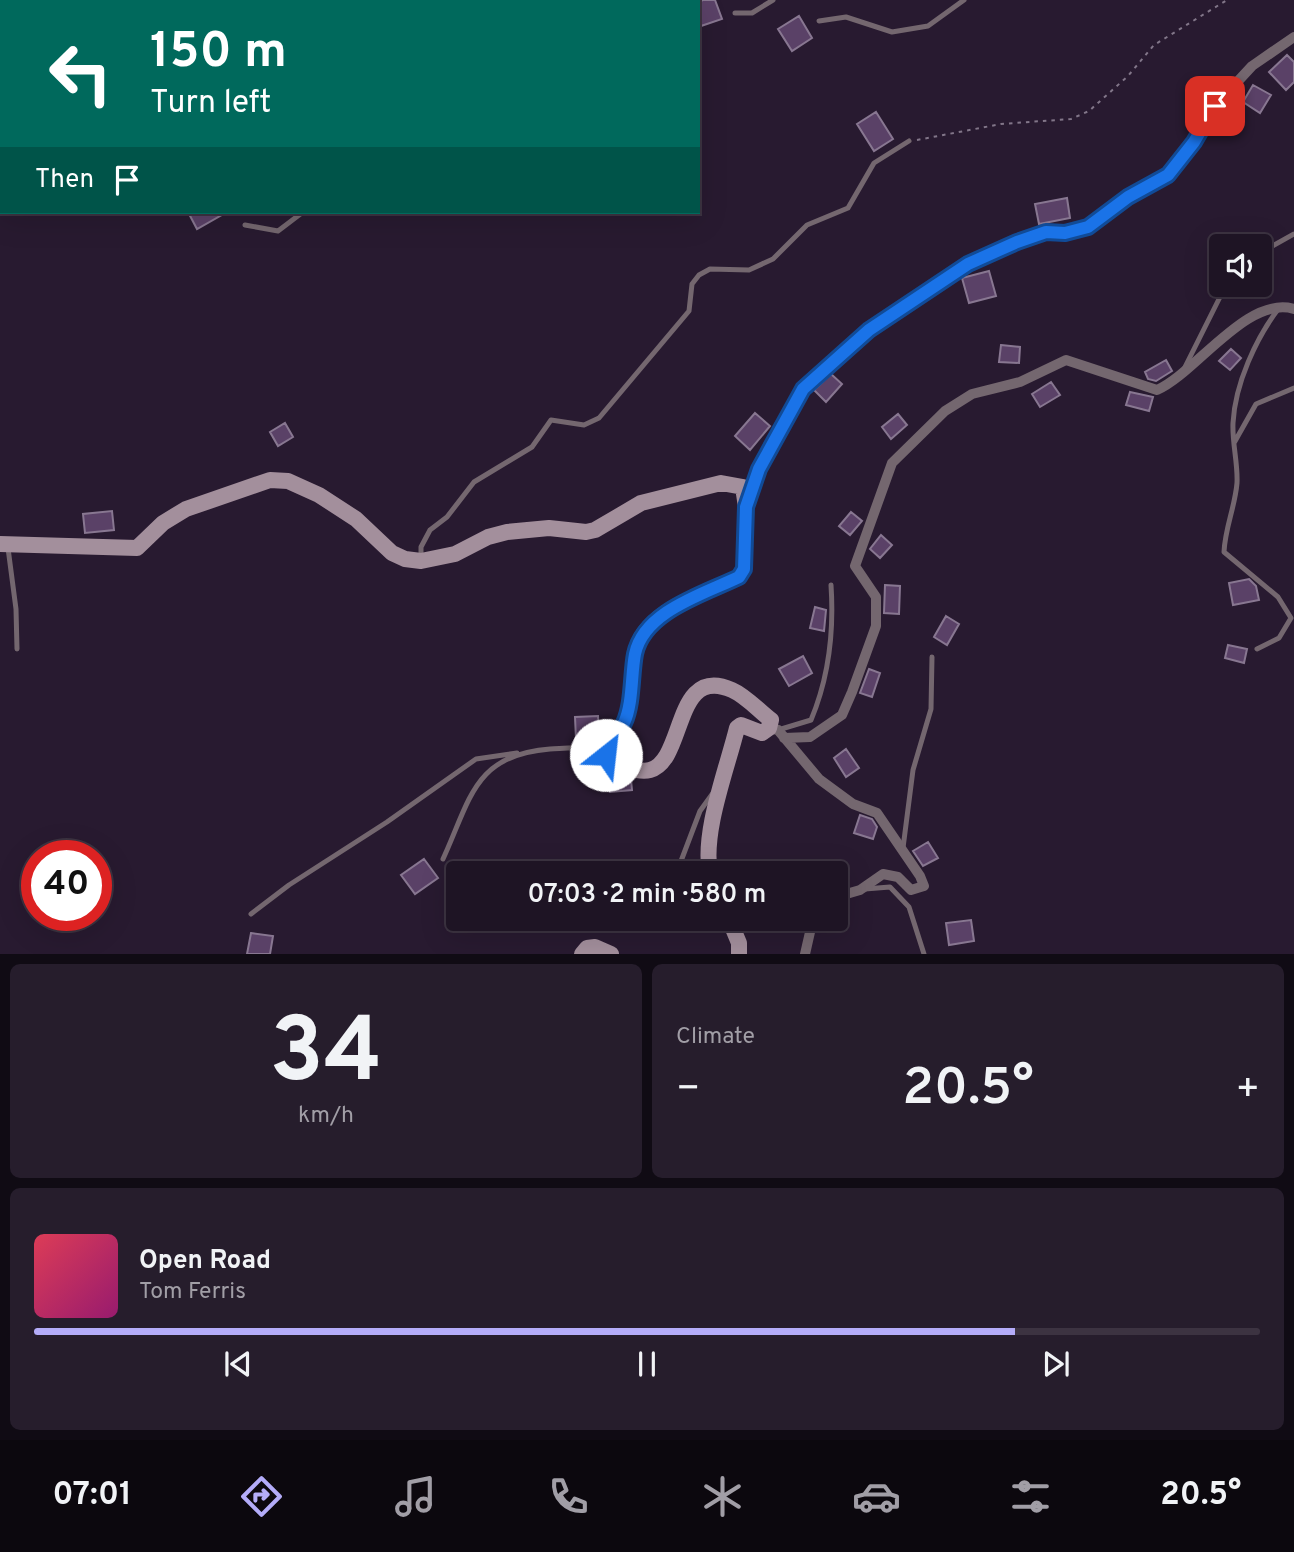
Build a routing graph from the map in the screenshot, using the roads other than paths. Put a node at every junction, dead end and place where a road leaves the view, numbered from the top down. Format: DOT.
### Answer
graph roads {
  1 [pos="772,0"];
  2 [pos="964,0"];
  3 [pos="735,13"];
  4 [pos="819,21"];
  5 [pos="1294,37"];
  6 [pos="909,141"];
  7 [pos="300,214"];
  8 [pos="245,225"];
  9 [pos="1294,234"];
  10 [pos="1272,246"];
  11 [pos="1220,297"];
  12 [pos="1281,306"];
  13 [pos="1294,309"];
  14 [pos="1182,372"];
  15 [pos="1294,388"];
  16 [pos="1234,443"];
  17 [pos="746,507"];
  18 [pos="4,545"];
  19 [pos="421,561"];
  20 [pos="831,584"];
  21 [pos="16,649"];
  22 [pos="1257,649"];
  23 [pos="932,657"];
  24 [pos="777,732"];
  25 [pos="517,753"];
  26 [pos="606,755"];
  27 [pos="725,776"];
  28 [pos="903,851"];
  29 [pos="443,859"];
  30 [pos="681,861"];
  31 [pos="709,861"];
  32 [pos="860,890"];
  33 [pos="848,894"];
  34 [pos="251,914"];
  35 [pos="734,931"];
  36 [pos="810,931"];
  37 [pos="582,954"];
  38 [pos="611,954"];
  39 [pos="739,954"];
  40 [pos="805,954"];
  41 [pos="924,954"];
  1 -- 3 [label="lane"];
  2 -- 4 [label="lane"];
  5 -- 17 [label="street"];
  6 -- 19 [label="lane"];
  7 -- 8 [label="lane"];
  9 -- 10 [label="lane"];
  11 -- 14 [label="lane"];
  12 -- 13 [label="street"];
  12 -- 14 [label="street"];
  12 -- 16 [label="lane"];
  14 -- 24 [label="street"];
  15 -- 16 [label="lane"];
  16 -- 22 [label="lane"];
  17 -- 19 [label="street"];
  17 -- 26 [label="street"];
  18 -- 19 [label="street"];
  18 -- 21 [label="lane"];
  20 -- 24 [label="lane"];
  23 -- 28 [label="lane"];
  24 -- 26 [label="street"];
  24 -- 27 [label="street"];
  24 -- 28 [label="street"];
  25 -- 26 [label="lane"];
  25 -- 29 [label="lane"];
  25 -- 34 [label="lane"];
  27 -- 30 [label="lane"];
  27 -- 31 [label="street"];
  28 -- 32 [label="street"];
  32 -- 33 [label="street"];
  32 -- 41 [label="lane"];
  35 -- 39 [label="street"];
  36 -- 40 [label="street"];
  37 -- 38 [label="street"];
}
